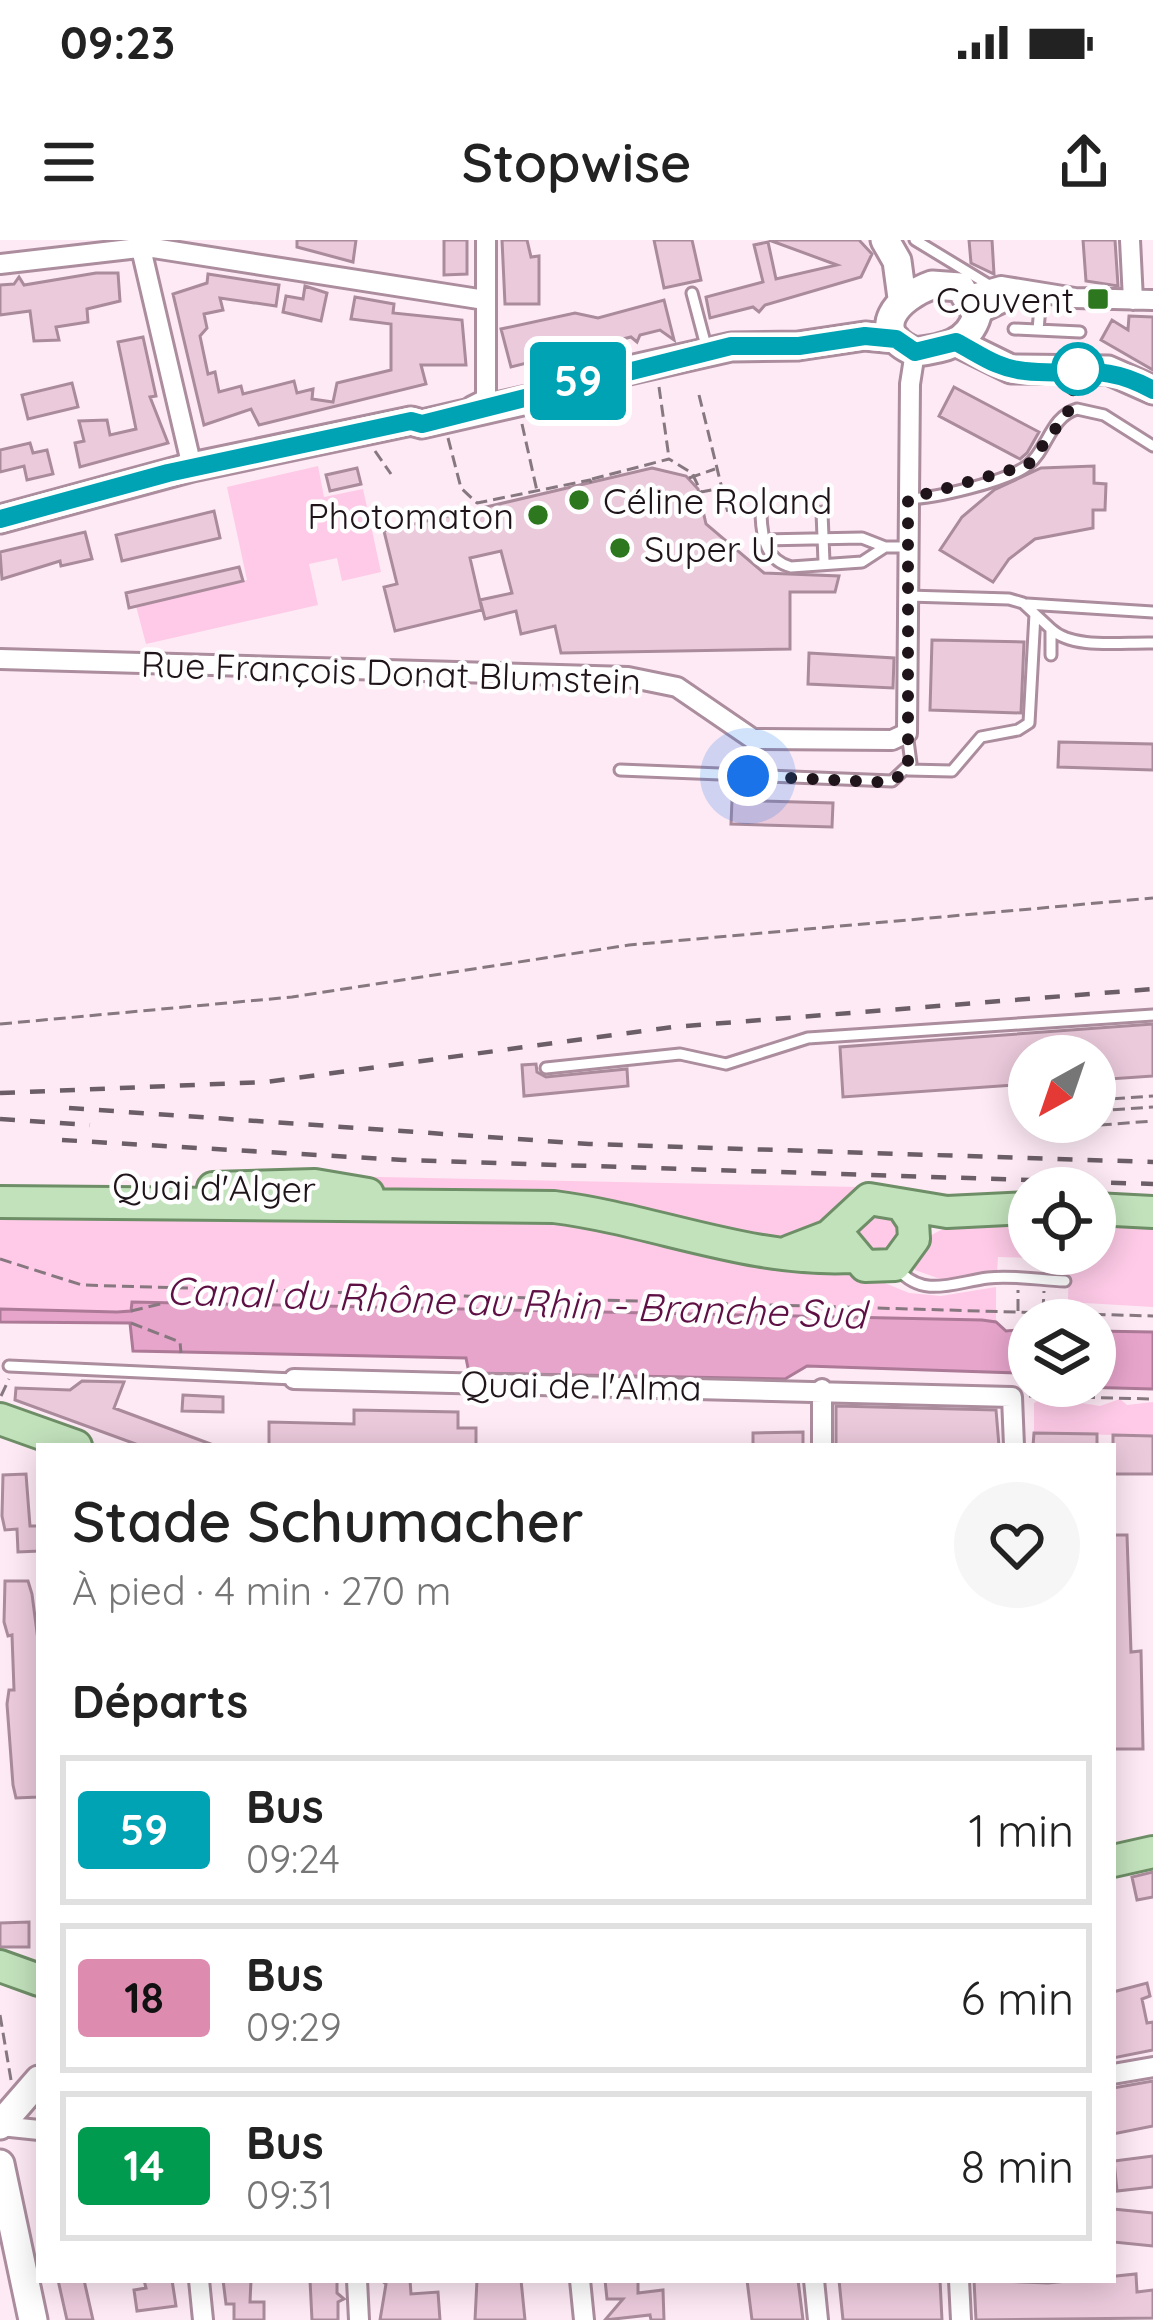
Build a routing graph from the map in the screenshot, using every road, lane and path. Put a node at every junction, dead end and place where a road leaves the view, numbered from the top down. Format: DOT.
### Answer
graph roads {
  1 [pos="486,240"];
  2 [pos="885,240"];
  3 [pos="900,240"];
  4 [pos="915,240"];
  5 [pos="1130,240"];
  6 [pos="139,244"];
  7 [pos="0,264"];
  8 [pos="940,284"];
  9 [pos="692,293"];
  10 [pos="1033,293"];
  11 [pos="485,300"];
  12 [pos="1143,300"];
  13 [pos="898,302"];
  14 [pos="974,313"];
  15 [pos="1014,328"];
  16 [pos="1039,330"];
  17 [pos="1080,332"];
  18 [pos="830,339"];
  19 [pos="906,346"];
  20 [pos="707,351"];
  21 [pos="563,385"];
  22 [pos="1153,390"];
  23 [pos="655,391"];
  24 [pos="486,393"];
  25 [pos="700,395"];
  26 [pos="411,421"];
  27 [pos="455,421"];
  28 [pos="524,434"];
  29 [pos="1153,446"];
  30 [pos="379,456"];
  31 [pos="669,459"];
  32 [pos="192,467"];
  33 [pos="717,468"];
  34 [pos="391,474"];
  35 [pos="691,477"];
  36 [pos="722,488"];
  37 [pos="538,493"];
  38 [pos="908,499"];
  39 [pos="822,512"];
  40 [pos="760,515"];
  41 [pos="729,517"];
  42 [pos="0,519"];
  43 [pos="823,539"];
  44 [pos="762,540"];
  45 [pos="885,547"];
  46 [pos="908,547"];
  47 [pos="824,562"];
  48 [pos="908,596"];
  49 [pos="1023,603"];
  50 [pos="1153,612"];
  51 [pos="1035,614"];
  52 [pos="1051,629"];
  53 [pos="1153,643"];
  54 [pos="1051,655"];
  55 [pos="0,659"];
  56 [pos="907,733"];
  57 [pos="620,770"];
  58 [pos="908,770"];
  59 [pos="1153,898"];
  60 [pos="1153,1016"];
  61 [pos="0,1024"];
  62 [pos="546,1068"];
  63 [pos="1153,1096"];
  64 [pos="1116,1099"];
  65 [pos="1153,1107"];
  66 [pos="1116,1110"];
  67 [pos="1153,1121"];
  68 [pos="1116,1124"];
  69 [pos="0,1184"];
  70 [pos="0,1202"];
  71 [pos="427,1205"];
  72 [pos="903,1208"];
  73 [pos="1008,1209"];
  74 [pos="1116,1210"];
  75 [pos="947,1212"];
  76 [pos="1153,1212"];
  77 [pos="845,1224"];
  78 [pos="914,1240"];
  79 [pos="784,1253"];
  80 [pos="852,1257"];
  81 [pos="0,1259"];
  82 [pos="895,1265"];
  83 [pos="1018,1279"];
  84 [pos="1044,1280"];
  85 [pos="1065,1281"];
  86 [pos="1018,1299"];
  87 [pos="1043,1299"];
  88 [pos="164,1303"];
  89 [pos="131,1311"];
  90 [pos="1008,1312"];
  91 [pos="1116,1315"];
  92 [pos="1153,1316"];
  93 [pos="131,1323"];
  94 [pos="181,1353"];
  95 [pos="9,1366"];
  96 [pos="295,1379"];
  97 [pos="822,1389"];
  98 [pos="1,1396"];
  99 [pos="1008,1396"];
  100 [pos="1116,1398"];
  101 [pos="1153,1399"];
  102 [pos="1012,1407"];
  103 [pos="0,1419"];
  104 [pos="68,1443"];
  105 [pos="822,1443"];
  106 [pos="1014,1443"];
  107 [pos="1153,1852"];
  108 [pos="1116,1860"];
  109 [pos="0,1966"];
  110 [pos="36,1979"];
  111 [pos="1153,2067"];
  112 [pos="1116,2073"];
  113 [pos="36,2083"];
  114 [pos="0,2125"];
  115 [pos="36,2130"];
  116 [pos="0,2164"];
  117 [pos="199,2283"];
  118 [pos="357,2283"];
  119 [pos="580,2283"];
  120 [pos="814,2283"];
  121 [pos="959,2283"];
  122 [pos="34,2320"];
  123 [pos="203,2320"];
  124 [pos="359,2320"];
  125 [pos="584,2320"];
  126 [pos="818,2320"];
  127 [pos="961,2320"];
  1 -- 11 [label="street"];
  2 -- 13 [label="main road"];
  3 -- 8 [label="main road"];
  4 -- 14 [label="lane"];
  5 -- 12 [label="street"];
  6 -- 7 [label="street"];
  6 -- 11 [label="street"];
  6 -- 32 [label="street"];
  8 -- 13 [label="main road"];
  8 -- 14 [label="main road"];
  9 -- 20 [label="lane"];
  10 -- 12 [label="street"];
  10 -- 14 [label="street"];
  10 -- 14 [label="street"];
  10 -- 16 [label="lane"];
  11 -- 24 [label="street"];
  13 -- 18 [label="main road"];
  13 -- 19 [label="main road"];
  14 -- 19 [label="main road"];
  14 -- 22 [label="main road"];
  15 -- 16 [label="lane"];
  16 -- 17 [label="lane"];
  18 -- 19 [label="main road"];
  18 -- 20 [label="main road"];
  19 -- 38 [label="street"];
  20 -- 21 [label="main road"];
  21 -- 24 [label="main road"];
  21 -- 27 [label="main road"];
  23 -- 31 [label="path"];
  24 -- 26 [label="main road"];
  24 -- 27 [label="street"];
  25 -- 33 [label="path"];
  26 -- 27 [label="main road"];
  26 -- 32 [label="main road"];
  27 -- 37 [label="path"];
  28 -- 37 [label="path"];
  29 -- 38 [label="lane"];
  30 -- 34 [label="path"];
  31 -- 35 [label="path"];
  31 -- 37 [label="path"];
  32 -- 42 [label="main road"];
  33 -- 35 [label="path"];
  33 -- 36 [label="path"];
  35 -- 36 [label="path"];
  36 -- 41 [label="path"];
  38 -- 46 [label="street"];
  39 -- 43 [label="lane"];
  40 -- 44 [label="lane"];
  43 -- 44 [label="lane"];
  43 -- 45 [label="lane"];
  43 -- 47 [label="lane"];
  44 -- 47 [label="lane"];
  45 -- 46 [label="lane"];
  45 -- 47 [label="lane"];
  46 -- 48 [label="street"];
  48 -- 49 [label="lane"];
  48 -- 56 [label="street"];
  49 -- 50 [label="lane"];
  49 -- 51 [label="lane"];
  51 -- 52 [label="lane"];
  51 -- 58 [label="lane"];
  52 -- 53 [label="lane"];
  52 -- 54 [label="lane"];
  55 -- 56 [label="street, Rue François Donat Blumstein"];
  56 -- 58 [label="lane"];
  57 -- 58 [label="lane"];
  59 -- 61 [label="path"];
  60 -- 62 [label="lane"];
  63 -- 64 [label="path"];
  65 -- 66 [label="path"];
  67 -- 68 [label="path"];
  69 -- 71 [label="main road, Quai d'Alger"];
  70 -- 71 [label="main road, Quai d'Alger"];
  71 -- 79 [label="main road, Quai d'Alger"];
  72 -- 75 [label="main road"];
  72 -- 77 [label="main road"];
  72 -- 78 [label="main road"];
  73 -- 75 [label="main road"];
  74 -- 76 [label="main road"];
  75 -- 78 [label="main road"];
  77 -- 79 [label="main road"];
  77 -- 80 [label="main road"];
  78 -- 82 [label="main road"];
  79 -- 80 [label="main road, Quai d'Alger"];
  80 -- 82 [label="main road, Quai d'Alger"];
  81 -- 90 [label="path"];
  82 -- 83 [label="lane"];
  83 -- 84 [label="lane"];
  83 -- 86 [label="path"];
  84 -- 85 [label="lane"];
  84 -- 87 [label="path"];
  88 -- 89 [label="path"];
  91 -- 92 [label="path"];
  93 -- 94 [label="path"];
  95 -- 96 [label="lane, Quai de l'Alma"];
  95 -- 98 [label="path"];
  96 -- 97 [label="street, Quai de l'Alma"];
  97 -- 99 [label="street, Quai de l'Alma"];
  97 -- 105 [label="street"];
  100 -- 101 [label="path"];
  102 -- 106 [label="street"];
  103 -- 104 [label="main road"];
  107 -- 108 [label="main road"];
  109 -- 110 [label="main road"];
  111 -- 112 [label="street"];
  113 -- 114 [label="main road"];
  114 -- 115 [label="street"];
  116 -- 122 [label="main road"];
  117 -- 123 [label="street"];
  118 -- 124 [label="street"];
  119 -- 125 [label="street"];
  120 -- 126 [label="street"];
  121 -- 127 [label="street"];
}
